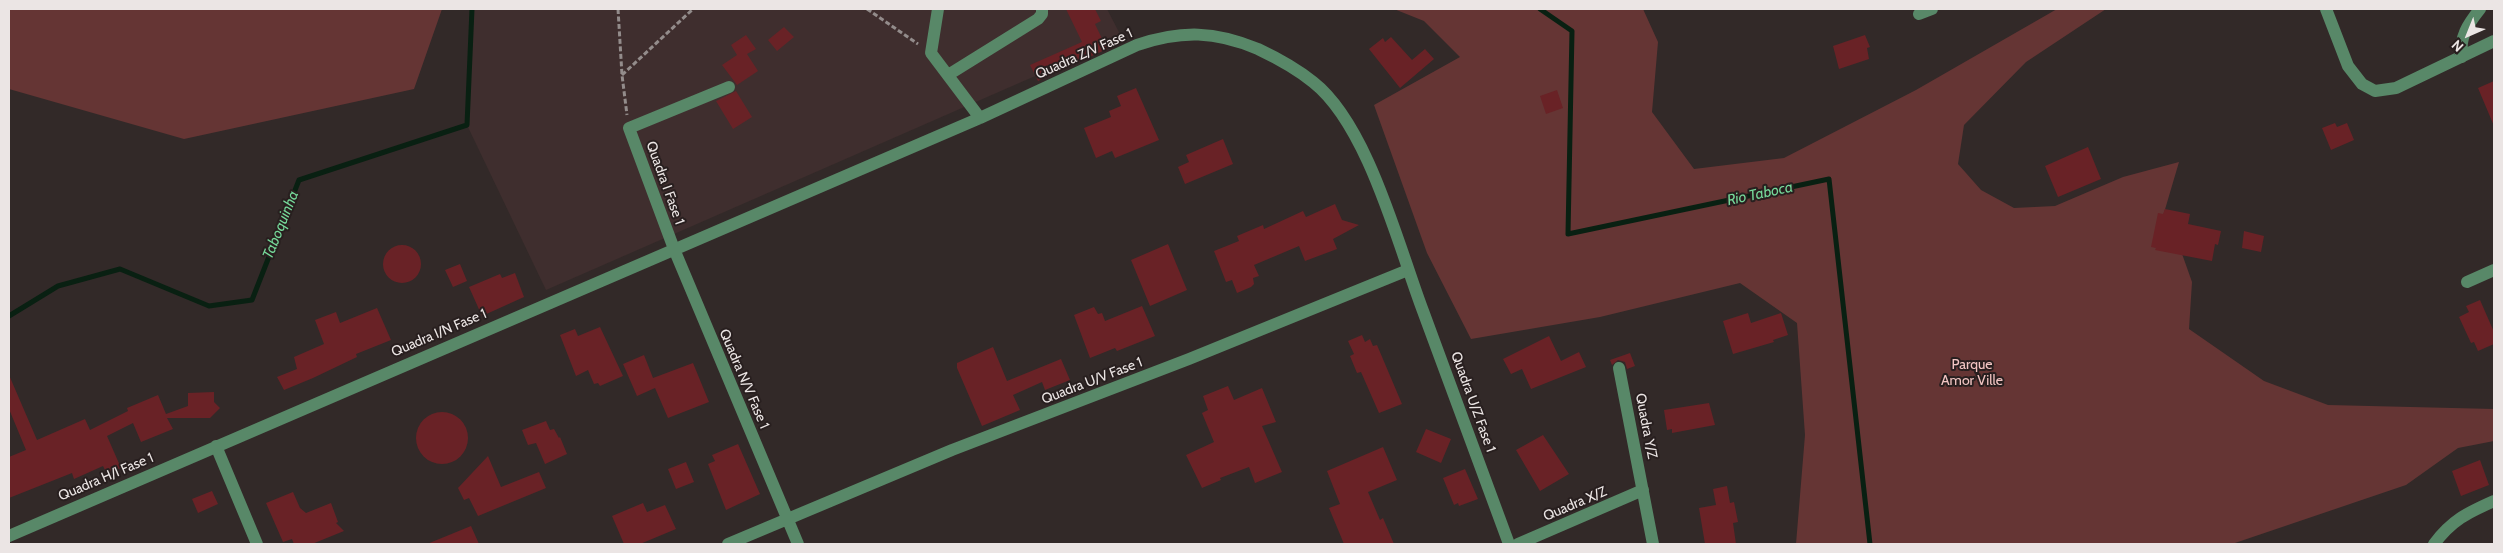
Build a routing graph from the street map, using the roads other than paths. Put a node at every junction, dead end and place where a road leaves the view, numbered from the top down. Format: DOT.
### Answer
graph roads {
  1 [pos="938,9"];
  2 [pos="1042,9"];
  3 [pos="1932,9"];
  4 [pos="2326,9"];
  5 [pos="2480,9"];
  6 [pos="1919,14"];
  7 [pos="2494,41"];
  8 [pos="2462,57"];
  9 [pos="948,76"];
  10 [pos="729,87"];
  11 [pos="980,118"];
  12 [pos="674,249"];
  13 [pos="1408,270"];
  14 [pos="2494,270"];
  15 [pos="2467,282"];
  16 [pos="1619,368"];
  17 [pos="216,446"];
  18 [pos="1643,490"];
  19 [pos="2494,501"];
  20 [pos="787,520"];
  21 [pos="9,536"];
  22 [pos="257,544"];
  23 [pos="728,544"];
  24 [pos="798,544"];
  25 [pos="1509,544"];
  26 [pos="1518,544"];
  27 [pos="1654,544"];
  28 [pos="2434,544"];
  1 -- 9 [label="street"];
  2 -- 9 [label="street"];
  3 -- 6 [label="street"];
  4 -- 8 [label="street"];
  5 -- 8 [label="street"];
  7 -- 8 [label="street"];
  9 -- 11 [label="street"];
  10 -- 12 [label="street, Quadra I Fase 1"];
  11 -- 12 [label="street, Quadra Z/V Fase 1"];
  11 -- 13 [label="street, Quadra Z/V Fase 1"];
  12 -- 17 [label="street, Quadra I/N Fase 1"];
  12 -- 20 [label="street, Quadra N/V Fase 1"];
  13 -- 20 [label="street, Quadra U/V Fase 1"];
  13 -- 25 [label="street, Quadra U/Z Fase 1"];
  14 -- 15 [label="street"];
  16 -- 18 [label="street, Quadra Y/Z"];
  17 -- 21 [label="street, Quadra H/I Fase 1"];
  17 -- 22 [label="street"];
  18 -- 26 [label="street, Quadra X/Z"];
  18 -- 27 [label="street, Quadra Y/Z"];
  19 -- 28 [label="street"];
  20 -- 23 [label="street, Quadra U/V Fase 1"];
  20 -- 24 [label="street, Quadra N/V Fase 1"];
}
